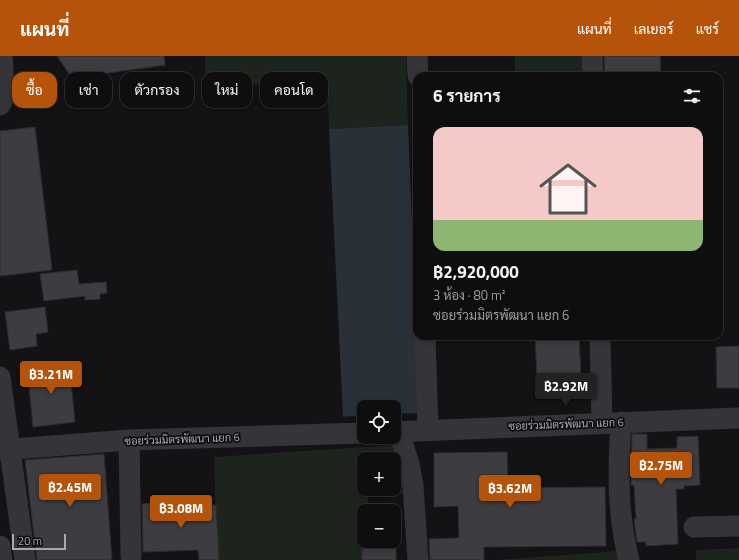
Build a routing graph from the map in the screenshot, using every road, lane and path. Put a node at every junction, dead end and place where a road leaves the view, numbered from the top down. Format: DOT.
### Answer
graph roads {
  1 [pos="2,56"];
  2 [pos="417,56"];
  3 [pos="592,56"];
  4 [pos="418,72"];
  5 [pos="593,72"];
  6 [pos="0,106"];
  7 [pos="425,340"];
  8 [pos="601,340"];
  9 [pos="0,377"];
  10 [pos="739,418"];
  11 [pos="612,422"];
  12 [pos="428,430"];
  13 [pos="401,432"];
  14 [pos="357,433"];
  15 [pos="129,440"];
  16 [pos="401,443"];
  17 [pos="5,449"];
  18 [pos="739,526"];
  19 [pos="694,527"];
  20 [pos="0,546"];
  21 [pos="131,556"];
  22 [pos="2,560"];
  23 [pos="25,560"];
  24 [pos="418,560"];
  25 [pos="629,560"];
  1 -- 6 [label="street"];
  2 -- 4 [label="street"];
  3 -- 5 [label="street"];
  7 -- 12 [label="street"];
  8 -- 11 [label="street"];
  9 -- 17 [label="street"];
  10 -- 11 [label="street, ซอยร่วมมิตรพัฒนา แยก 6"];
  11 -- 12 [label="street, ซอยร่วมมิตรพัฒนา แยก 6"];
  11 -- 25 [label="street"];
  12 -- 13 [label="street, ซอยร่วมมิตรพัฒนา แยก 6"];
  14 -- 15 [label="street, ซอยร่วมมิตรพัฒนา แยก 6"];
  15 -- 17 [label="street, ซอยร่วมมิตรพัฒนา แยก 6"];
  15 -- 21 [label="street"];
  16 -- 24 [label="street"];
  17 -- 23 [label="street"];
  18 -- 19 [label="street"];
  20 -- 22 [label="street"];
}
